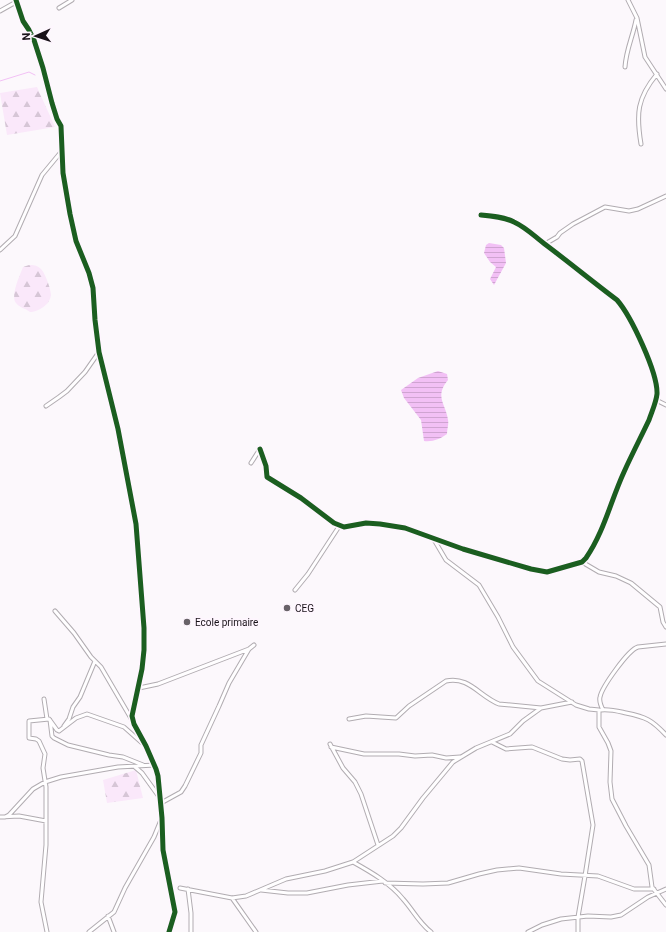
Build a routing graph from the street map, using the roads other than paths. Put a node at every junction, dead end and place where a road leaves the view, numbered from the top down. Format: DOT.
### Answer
graph roads {
  1 [pos="72,0"];
  2 [pos="628,0"];
  3 [pos="16,1"];
  4 [pos="58,8"];
  5 [pos="0,11"];
  6 [pos="637,18"];
  7 [pos="625,67"];
  8 [pos="657,74"];
  9 [pos="666,89"];
  10 [pos="641,144"];
  11 [pos="61,152"];
  12 [pos="666,196"];
  13 [pos="481,216"];
  14 [pos="545,244"];
  15 [pos="0,250"];
  16 [pos="99,352"];
  17 [pos="656,400"];
  18 [pos="666,405"];
  19 [pos="46,406"];
  20 [pos="250,463"];
  21 [pos="340,525"];
  22 [pos="432,538"];
  23 [pos="582,562"];
  24 [pos="295,590"];
  25 [pos="55,611"];
  26 [pos="666,627"];
  27 [pos="666,644"];
  28 [pos="254,645"];
  29 [pos="249,649"];
  30 [pos="95,661"];
  31 [pos="139,688"];
  32 [pos="44,699"];
  33 [pos="572,702"];
  34 [pos="541,708"];
  35 [pos="601,710"];
  36 [pos="48,719"];
  37 [pos="349,719"];
  38 [pos="134,724"];
  39 [pos="62,729"];
  40 [pos="666,735"];
  41 [pos="492,742"];
  42 [pos="146,746"];
  43 [pos="460,757"];
  44 [pos="155,765"];
  45 [pos="145,766"];
  46 [pos="135,767"];
  47 [pos="45,782"];
  48 [pos="160,801"];
  49 [pos="5,817"];
  50 [pos="0,818"];
  51 [pos="162,818"];
  52 [pos="46,821"];
  53 [pos="378,845"];
  54 [pos="353,862"];
  55 [pos="585,876"];
  56 [pos="384,882"];
  57 [pos="180,888"];
  58 [pos="188,889"];
  59 [pos="654,889"];
  60 [pos="666,889"];
  61 [pos="260,890"];
  62 [pos="657,893"];
  63 [pos="232,898"];
  64 [pos="666,905"];
  65 [pos="108,916"];
  66 [pos="578,917"];
  67 [pos="47,932"];
  68 [pos="89,932"];
  69 [pos="114,932"];
  70 [pos="169,932"];
  71 [pos="191,932"];
  72 [pos="256,932"];
  73 [pos="432,932"];
  74 [pos="528,932"];
  75 [pos="578,932"];
  1 -- 4 [label="street"];
  2 -- 6 [label="street"];
  3 -- 5 [label="street"];
  3 -- 11 [label="street"];
  6 -- 7 [label="street"];
  6 -- 8 [label="street"];
  8 -- 9 [label="street"];
  8 -- 10 [label="street"];
  11 -- 15 [label="street"];
  11 -- 16 [label="street"];
  12 -- 14 [label="street"];
  13 -- 14 [label="street"];
  14 -- 17 [label="street"];
  16 -- 19 [label="street"];
  16 -- 31 [label="street"];
  17 -- 18 [label="street"];
  17 -- 23 [label="street"];
  20 -- 21 [label="street"];
  21 -- 22 [label="street"];
  21 -- 24 [label="street"];
  22 -- 23 [label="street"];
  22 -- 33 [label="street"];
  23 -- 26 [label="street"];
  25 -- 30 [label="street"];
  27 -- 35 [label="street"];
  28 -- 29 [label="street"];
  29 -- 31 [label="street"];
  29 -- 48 [label="street"];
  30 -- 38 [label="street"];
  30 -- 39 [label="street"];
  31 -- 38 [label="street"];
  32 -- 36 [label="street"];
  33 -- 34 [label="street"];
  33 -- 35 [label="street"];
  34 -- 37 [label="street"];
  34 -- 41 [label="street"];
  35 -- 40 [label="street"];
  35 -- 59 [label="street"];
  36 -- 39 [label="street"];
  36 -- 45 [label="street"];
  36 -- 47 [label="street"];
  38 -- 42 [label="street"];
  39 -- 42 [label="street"];
  41 -- 43 [label="street"];
  41 -- 55 [label="street"];
  42 -- 44 [label="street"];
  43 -- 53 [label="street"];
  43 -- 53 [label="street"];
  44 -- 45 [label="street"];
  44 -- 48 [label="street"];
  45 -- 46 [label="street"];
  46 -- 47 [label="street"];
  46 -- 48 [label="street"];
  47 -- 49 [label="street"];
  47 -- 52 [label="street"];
  48 -- 51 [label="street"];
  49 -- 50 [label="street"];
  49 -- 52 [label="street"];
  51 -- 65 [label="street"];
  51 -- 70 [label="street"];
  52 -- 67 [label="street"];
  53 -- 54 [label="street"];
  54 -- 56 [label="street"];
  54 -- 61 [label="street"];
  55 -- 56 [label="street"];
  55 -- 59 [label="street"];
  55 -- 66 [label="street"];
  56 -- 61 [label="street"];
  56 -- 73 [label="street"];
  57 -- 58 [label="street"];
  58 -- 63 [label="street"];
  58 -- 71 [label="street"];
  59 -- 62 [label="street"];
  60 -- 62 [label="street"];
  61 -- 63 [label="street"];
  62 -- 64 [label="street"];
  62 -- 66 [label="street"];
  63 -- 72 [label="street"];
  65 -- 68 [label="street"];
  65 -- 69 [label="street"];
  66 -- 74 [label="street"];
  66 -- 75 [label="street"];
}
